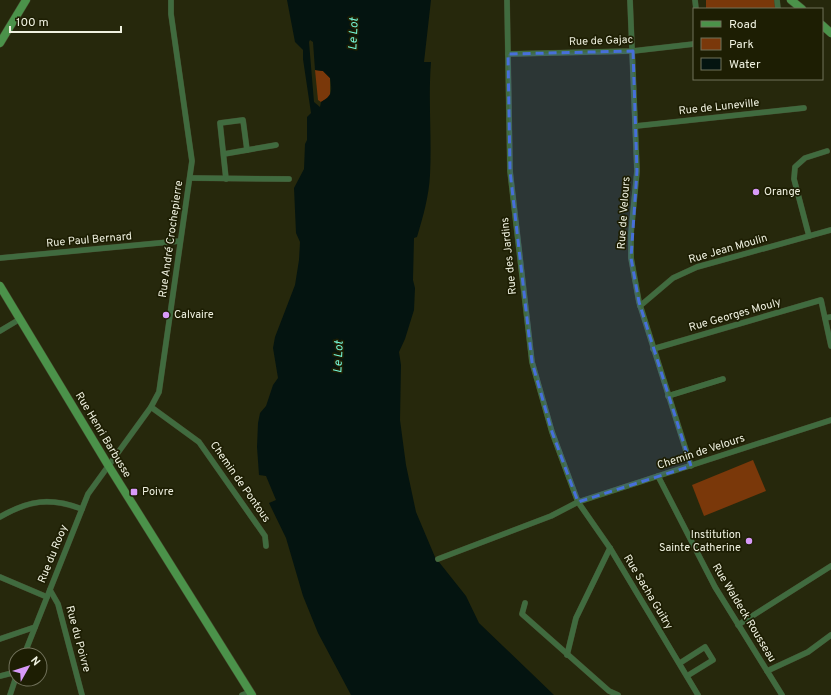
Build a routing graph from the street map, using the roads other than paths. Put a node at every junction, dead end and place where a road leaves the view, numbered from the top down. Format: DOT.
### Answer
graph roads {
  1 [pos="26,0"];
  2 [pos="171,0"];
  3 [pos="507,0"];
  4 [pos="630,0"];
  5 [pos="791,0"];
  6 [pos="801,8"];
  7 [pos="0,43"];
  8 [pos="693,44"];
  9 [pos="632,51"];
  10 [pos="508,54"];
  11 [pos="804,108"];
  12 [pos="636,126"];
  13 [pos="276,145"];
  14 [pos="247,150"];
  15 [pos="827,151"];
  16 [pos="224,154"];
  17 [pos="190,178"];
  18 [pos="226,179"];
  19 [pos="289,179"];
  20 [pos="831,230"];
  21 [pos="809,236"];
  22 [pos="180,241"];
  23 [pos="0,258"];
  24 [pos="0,286"];
  25 [pos="640,306"];
  26 [pos="828,318"];
  27 [pos="20,319"];
  28 [pos="0,331"];
  29 [pos="831,346"];
  30 [pos="653,349"];
  31 [pos="723,379"];
  32 [pos="668,396"];
  33 [pos="151,407"];
  34 [pos="831,420"];
  35 [pos="108,465"];
  36 [pos="690,466"];
  37 [pos="658,476"];
  38 [pos="578,502"];
  39 [pos="82,509"];
  40 [pos="0,517"];
  41 [pos="266,546"];
  42 [pos="610,548"];
  43 [pos="438,559"];
  44 [pos="831,566"];
  45 [pos="0,577"];
  46 [pos="50,590"];
  47 [pos="47,597"];
  48 [pos="525,603"];
  49 [pos="738,625"];
  50 [pos="35,627"];
  51 [pos="831,635"];
  52 [pos="0,638"];
  53 [pos="27,647"];
  54 [pos="567,655"];
  55 [pos="680,663"];
  56 [pos="767,671"];
  57 [pos="687,676"];
  58 [pos="251,694"];
  59 [pos="82,695"];
  60 [pos="242,695"];
  61 [pos="618,695"];
  62 [pos="698,695"];
  63 [pos="782,695"];
  1 -- 7 [label="main road"];
  2 -- 17 [label="street, Rue André Crochepierre"];
  3 -- 10 [label="street, Rue des Jardins"];
  4 -- 9 [label="street, Rue de Velours"];
  5 -- 6 [label="main road"];
  8 -- 9 [label="street, Rue de Gajac"];
  9 -- 10 [label="street, Rue de Gajac"];
  9 -- 12 [label="street, Rue de Velours"];
  10 -- 38 [label="street, Rue des Jardins"];
  11 -- 12 [label="street, Rue de Luneville"];
  12 -- 25 [label="street, Rue de Velours"];
  13 -- 14 [label="street"];
  14 -- 16 [label="street"];
  14 -- 16 [label="street"];
  15 -- 21 [label="street"];
  16 -- 18 [label="street"];
  17 -- 18 [label="street"];
  17 -- 22 [label="street, Rue André Crochepierre"];
  18 -- 19 [label="street"];
  20 -- 21 [label="street, Rue Jean Moulin"];
  21 -- 25 [label="street, Rue Jean Moulin"];
  22 -- 23 [label="street, Rue Paul Bernard"];
  22 -- 33 [label="street, Rue André Crochepierre"];
  24 -- 27 [label="main road, Rue Henri Barbusse"];
  25 -- 30 [label="street, Rue de Velours"];
  26 -- 29 [label="street"];
  26 -- 30 [label="street, Rue Georges Mouly"];
  27 -- 28 [label="street"];
  27 -- 35 [label="main road, Rue Henri Barbusse"];
  30 -- 32 [label="street, Rue de Velours"];
  31 -- 32 [label="street"];
  32 -- 36 [label="street, Rue de Velours"];
  33 -- 35 [label="street, Rue André Crochepierre"];
  33 -- 41 [label="street, Chemin de Pontous"];
  34 -- 36 [label="street, Chemin de Velours"];
  35 -- 39 [label="street, Rue du Rooy"];
  35 -- 58 [label="main road, Rue Henri Barbusse"];
  36 -- 37 [label="street, Chemin de Velours"];
  37 -- 38 [label="street, Chemin de Velours"];
  37 -- 49 [label="street, Rue Waldeck Rousseau"];
  38 -- 42 [label="street, Rue Sacha Guitry"];
  38 -- 43 [label="street, Chemin de Velours"];
  39 -- 40 [label="street"];
  39 -- 46 [label="street, Rue du Rooy"];
  42 -- 54 [label="street"];
  42 -- 55 [label="street, Rue Sacha Guitry"];
  44 -- 49 [label="street"];
  45 -- 47 [label="street"];
  46 -- 47 [label="street, Rue du Rooy"];
  46 -- 59 [label="street, Rue du Poivre"];
  47 -- 50 [label="street, Rue du Rooy"];
  48 -- 54 [label="street"];
  49 -- 56 [label="street, Rue Waldeck Rousseau"];
  50 -- 52 [label="street"];
  50 -- 53 [label="street, Rue du Rooy"];
  51 -- 56 [label="street"];
  54 -- 61 [label="street"];
  55 -- 57 [label="street, Rue Sacha Guitry"];
  55 -- 57 [label="street"];
  56 -- 63 [label="street, Rue Waldeck Rousseau"];
  57 -- 62 [label="street, Rue Sacha Guitry"];
  58 -- 60 [label="street"];
}
